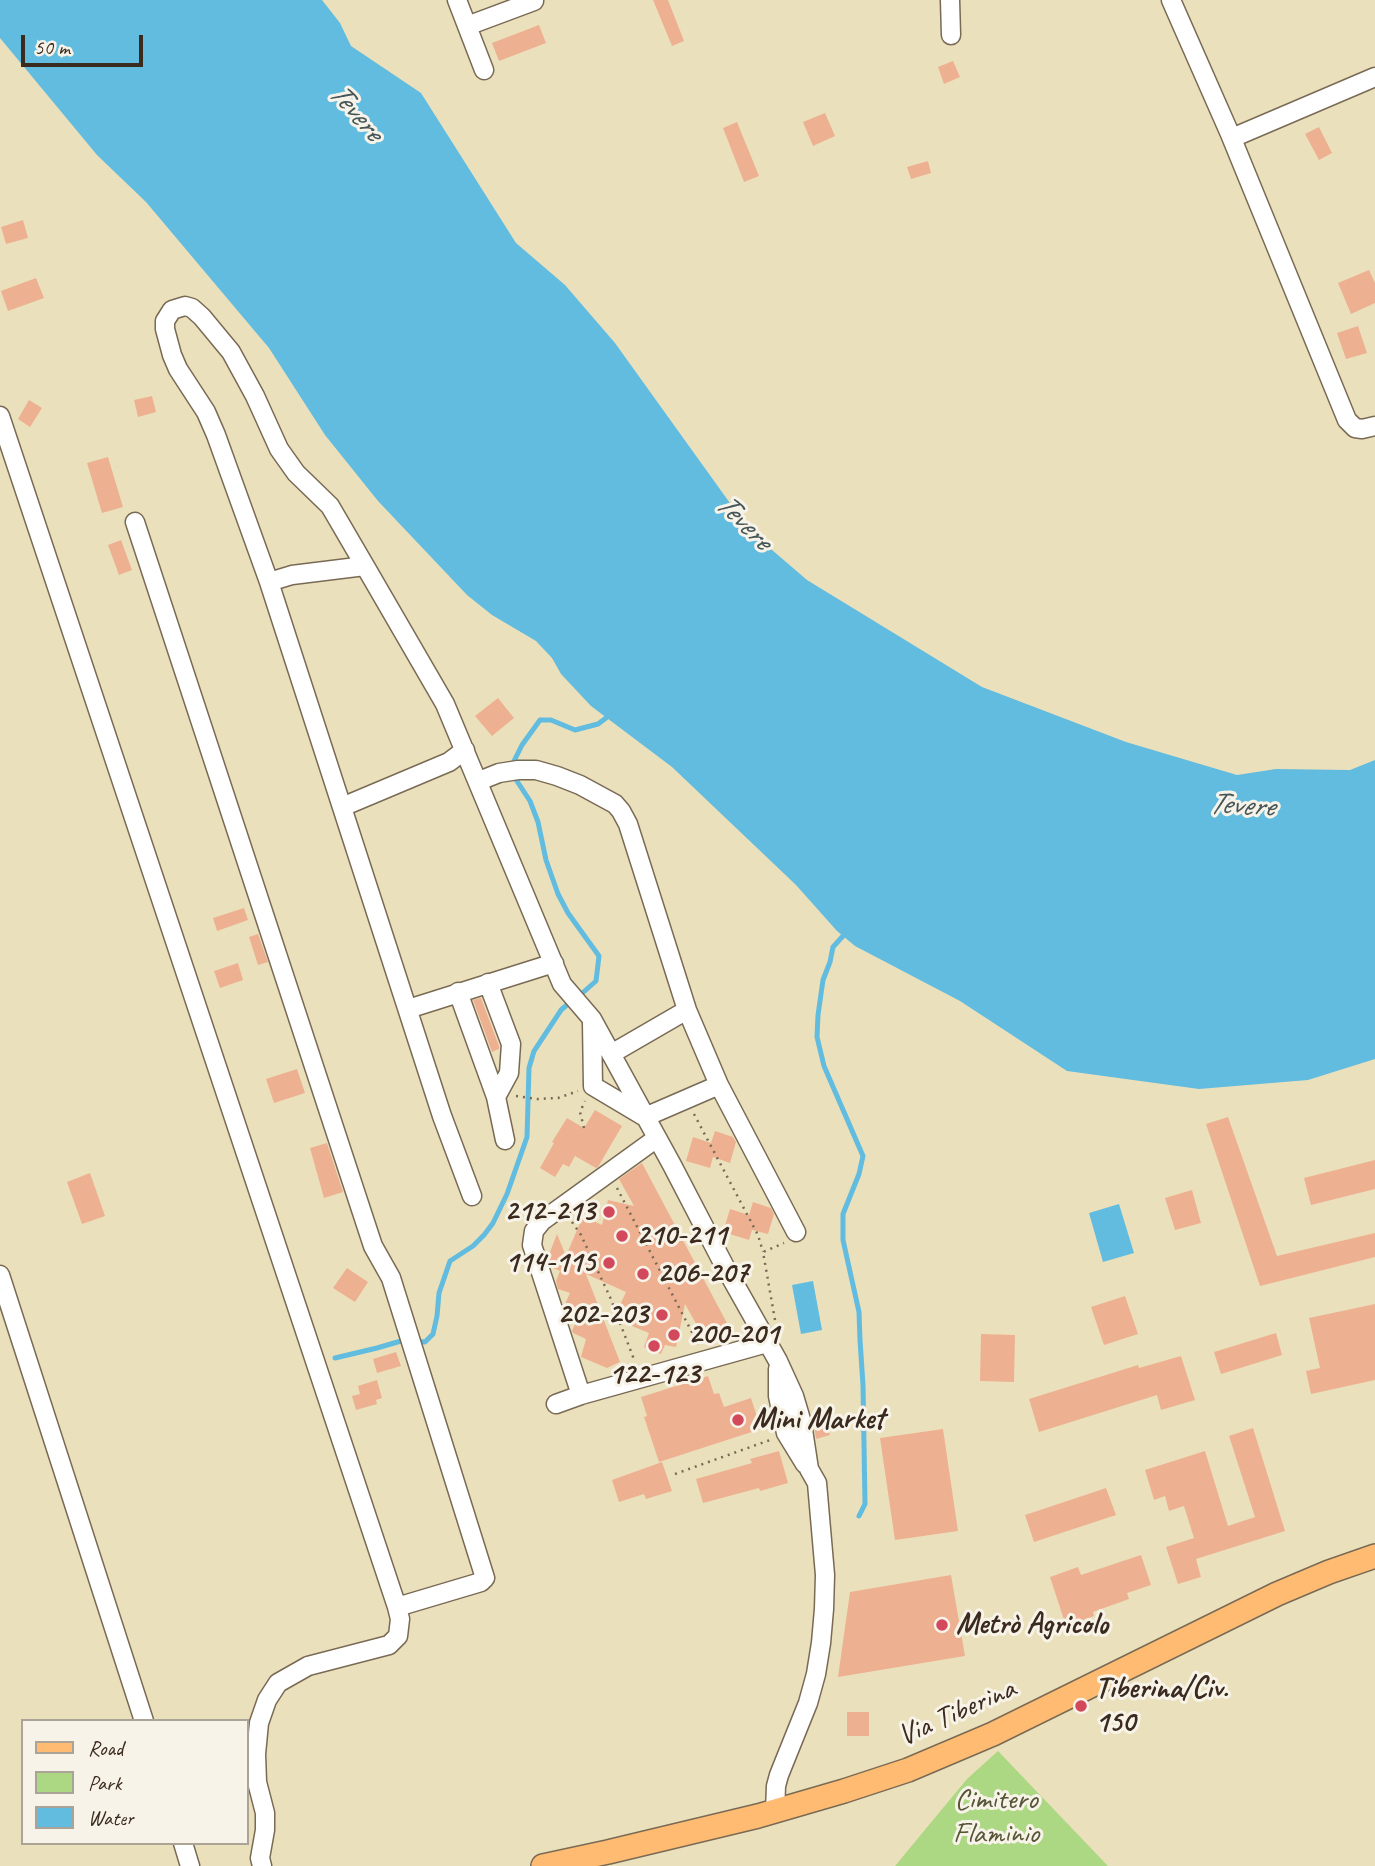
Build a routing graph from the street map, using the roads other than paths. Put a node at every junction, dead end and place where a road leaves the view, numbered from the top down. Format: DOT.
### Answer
graph roads {
  1 [pos="457,0"];
  2 [pos="950,0"];
  3 [pos="1171,0"];
  4 [pos="534,1"];
  5 [pos="467,26"];
  6 [pos="951,35"];
  7 [pos="485,70"];
  8 [pos="1375,77"];
  9 [pos="1231,136"];
  10 [pos="0,416"];
  11 [pos="1375,426"];
  12 [pos="135,522"];
  13 [pos="365,566"];
  14 [pos="269,582"];
  15 [pos="465,750"];
  16 [pos="479,781"];
  17 [pos="342,807"];
  18 [pos="554,963"];
  19 [pos="488,983"];
  20 [pos="458,992"];
  21 [pos="408,1009"];
  22 [pos="687,1010"];
  23 [pos="592,1019"];
  24 [pos="611,1054"];
  25 [pos="719,1085"];
  26 [pos="496,1097"];
  27 [pos="645,1117"];
  28 [pos="657,1138"];
  29 [pos="505,1140"];
  30 [pos="472,1196"];
  31 [pos="796,1231"];
  32 [pos="0,1275"];
  33 [pos="767,1343"];
  34 [pos="778,1361"];
  35 [pos="582,1395"];
  36 [pos="556,1404"];
  37 [pos="809,1469"];
  38 [pos="1375,1556"];
  39 [pos="397,1607"];
  40 [pos="143,1719"];
  41 [pos="775,1811"];
  42 [pos="184,1845"];
  43 [pos="190,1866"];
  44 [pos="262,1866"];
  45 [pos="543,1866"];
  1 -- 5 [label="street"];
  2 -- 6 [label="street"];
  3 -- 9 [label="street"];
  4 -- 5 [label="street"];
  5 -- 7 [label="street"];
  8 -- 9 [label="street"];
  9 -- 11 [label="street"];
  10 -- 39 [label="street"];
  12 -- 39 [label="street"];
  13 -- 14 [label="street"];
  13 -- 14 [label="street"];
  13 -- 15 [label="street"];
  14 -- 17 [label="street"];
  15 -- 16 [label="street"];
  15 -- 17 [label="street"];
  16 -- 18 [label="street"];
  16 -- 22 [label="street"];
  17 -- 21 [label="street"];
  18 -- 19 [label="street"];
  18 -- 23 [label="street"];
  19 -- 20 [label="street"];
  19 -- 26 [label="street"];
  20 -- 21 [label="street"];
  20 -- 26 [label="street"];
  21 -- 30 [label="street"];
  22 -- 24 [label="street"];
  22 -- 25 [label="street"];
  23 -- 24 [label="street"];
  23 -- 27 [label="street"];
  24 -- 27 [label="street"];
  25 -- 27 [label="street"];
  25 -- 31 [label="street"];
  26 -- 29 [label="street"];
  27 -- 28 [label="street"];
  28 -- 33 [label="street"];
  28 -- 35 [label="street"];
  32 -- 40 [label="street"];
  33 -- 34 [label="street"];
  33 -- 35 [label="street"];
  34 -- 37 [label="street"];
  34 -- 37 [label="street"];
  35 -- 36 [label="street"];
  37 -- 41 [label="street"];
  38 -- 41 [label="main road, Via Tiberina"];
  39 -- 44 [label="street"];
  41 -- 45 [label="main road, Via Tiberina"];
  42 -- 43 [label="street"];
}
